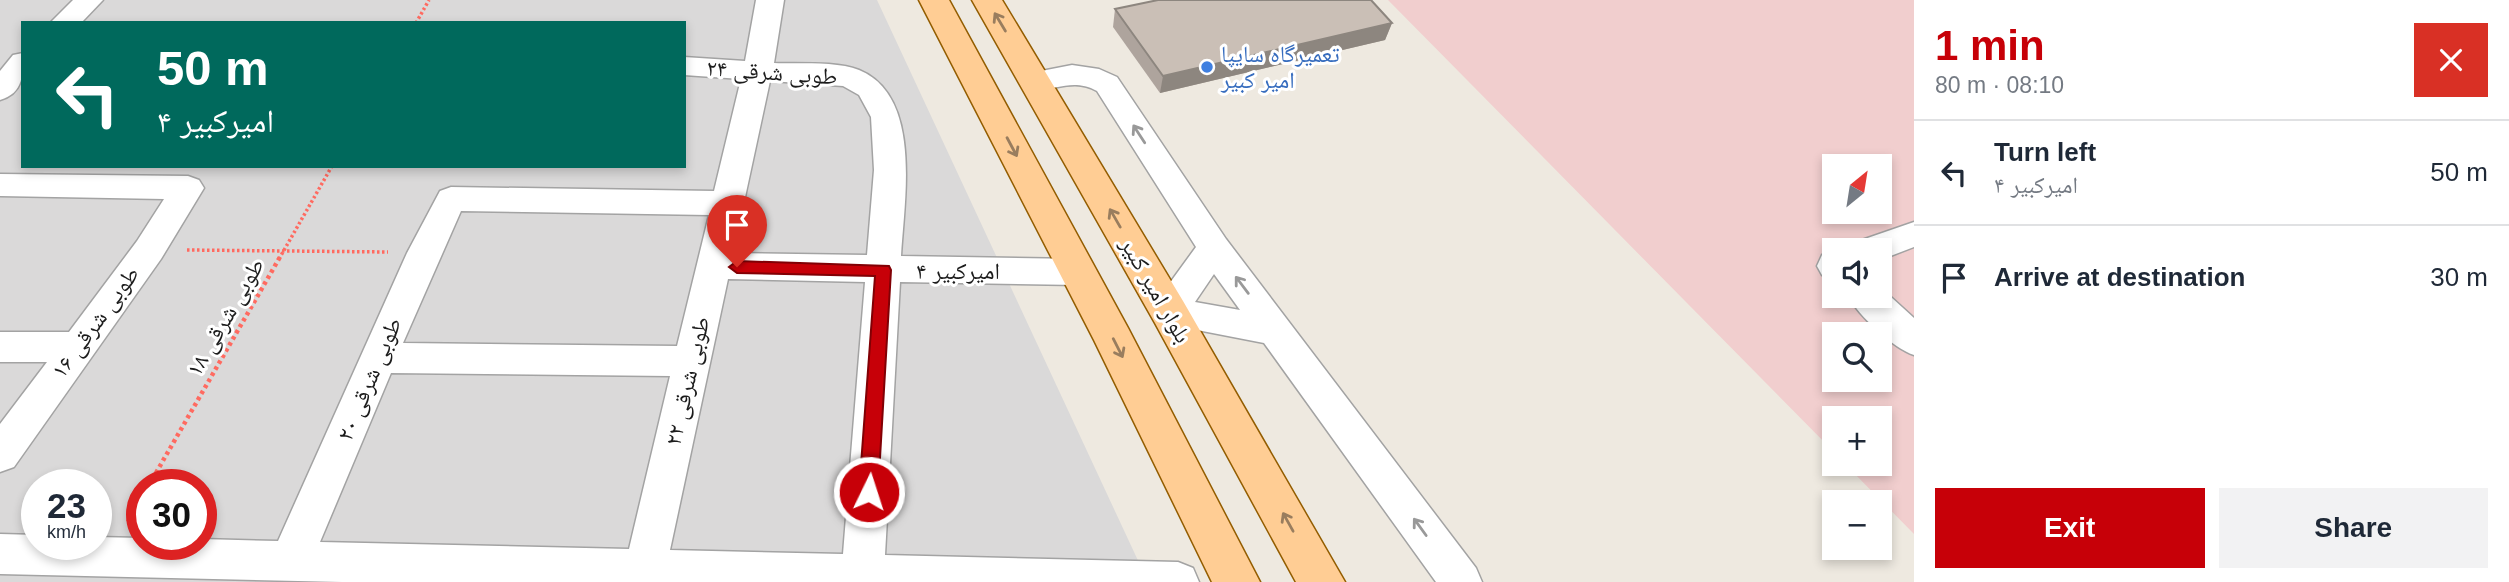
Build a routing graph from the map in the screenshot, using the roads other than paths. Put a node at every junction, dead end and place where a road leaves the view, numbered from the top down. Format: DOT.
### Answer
graph roads {
  1 [pos="89,0"];
  2 [pos="770,0"];
  3 [pos="934,0"];
  4 [pos="987,0"];
  5 [pos="66,21"];
  6 [pos="0,53"];
  7 [pos="21,53"];
  8 [pos="21,64"];
  9 [pos="686,66"];
  10 [pos="758,69"];
  11 [pos="1036,81"];
  12 [pos="0,90"];
  13 [pos="983,92"];
  14 [pos="0,185"];
  15 [pos="728,203"];
  16 [pos="1914,234"];
  17 [pos="1892,242"];
  18 [pos="1214,248"];
  19 [pos="713,266"];
  20 [pos="884,270"];
  21 [pos="1078,272"];
  22 [pos="1879,308"];
  23 [pos="1169,312"];
  24 [pos="1276,331"];
  25 [pos="1914,340"];
  26 [pos="0,346"];
  27 [pos="77,346"];
  28 [pos="378,358"];
  29 [pos="690,361"];
  30 [pos="0,455"];
  31 [pos="0,554"];
  32 [pos="290,561"];
  33 [pos="645,569"];
  34 [pos="469,573"];
  35 [pos="863,578"];
  36 [pos="1178,582"];
  37 [pos="1236,582"];
  38 [pos="1321,582"];
  39 [pos="1461,582"];
  1 -- 5 [label="street"];
  2 -- 10 [label="street, طوبی شرقی ۲۲"];
  3 -- 13 [label="main road"];
  11 -- 4 [label="main road, بلوار امیر کبیر, one-way"];
  6 -- 7 [label="street"];
  8 -- 12 [label="street"];
  9 -- 10 [label="street, طوبی شرقی ۲۴"];
  10 -- 15 [label="street, طوبی شرقی ۲۲"];
  10 -- 20 [label="street, طوبی شرقی ۲۴"];
  11 -- 13 [label="main road"];
  18 -- 11 [label="street, one-way"];
  23 -- 11 [label="main road, بلوار امیر کبیر, one-way"];
  13 -- 21 [label="main road, one-way"];
  14 -- 27 [label="street, طوبی شرقی ۱۶"];
  15 -- 19 [label="street, طوبی شرقی ۲۲"];
  15 -- 28 [label="street, طوبی شرقی ۲۰"];
  16 -- 17 [label="street"];
  18 -- 23 [label="street"];
  24 -- 18 [label="street, one-way"];
  19 -- 20 [label="street, امیرکبیر ۴"];
  19 -- 29 [label="street, طوبی شرقی ۲۲"];
  20 -- 21 [label="street, امیرکبیر ۴"];
  20 -- 35 [label="street, طوبی شرقی ۲۴"];
  21 -- 37 [label="main road, one-way"];
  22 -- 25 [label="street"];
  23 -- 24 [label="street"];
  38 -- 23 [label="main road, بلوار امیر کبیر, one-way"];
  39 -- 24 [label="street, one-way"];
  26 -- 27 [label="street"];
  27 -- 30 [label="street, طوبی شرقی ۱۶"];
  28 -- 29 [label="street"];
  28 -- 32 [label="street, طوبی شرقی ۲۰"];
  29 -- 33 [label="street, طوبی شرقی ۲۲"];
  31 -- 32 [label="street"];
  32 -- 34 [label="street"];
  33 -- 34 [label="street"];
  33 -- 35 [label="street"];
  35 -- 36 [label="street"];
}
